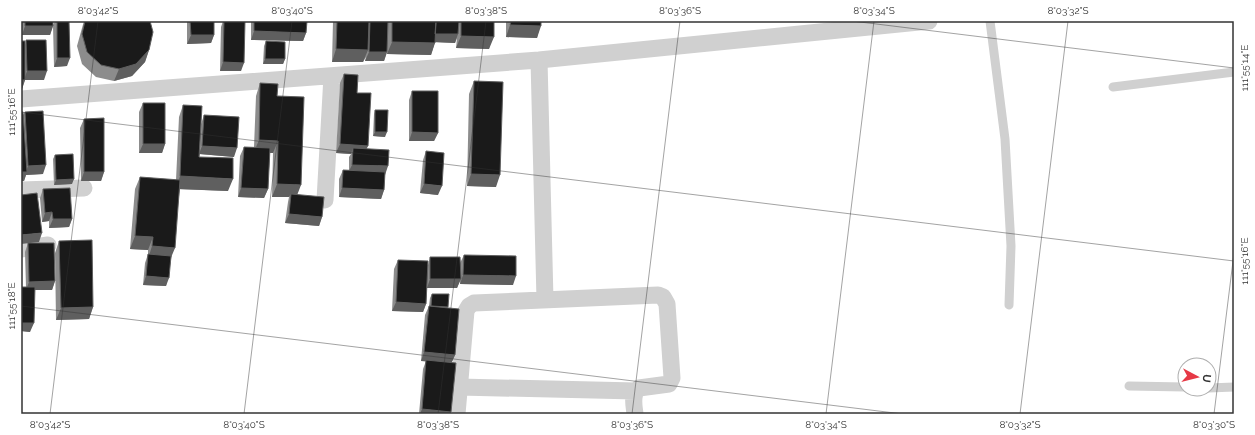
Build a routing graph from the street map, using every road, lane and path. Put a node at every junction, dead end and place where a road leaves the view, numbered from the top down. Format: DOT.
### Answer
graph roads {
  1 [pos="929,21"];
  2 [pos="990,21"];
  3 [pos="539,60"];
  4 [pos="1234,72"];
  5 [pos="332,76"];
  6 [pos="1113,87"];
  7 [pos="21,99"];
  8 [pos="84,188"];
  9 [pos="21,190"];
  10 [pos="325,200"];
  11 [pos="54,244"];
  12 [pos="21,249"];
  13 [pos="545,300"];
  14 [pos="1009,305"];
  15 [pos="1129,386"];
  16 [pos="459,387"];
  17 [pos="1177,387"];
  18 [pos="1234,387"];
  19 [pos="1217,388"];
  20 [pos="636,391"];
  21 [pos="457,414"];
  22 [pos="635,414"];
  1 -- 3 [label="street"];
  2 -- 14 [label="lane"];
  3 -- 5 [label="street"];
  3 -- 13 [label="street"];
  4 -- 6 [label="lane"];
  5 -- 7 [label="street"];
  5 -- 10 [label="street"];
  8 -- 9 [label="street"];
  11 -- 12 [label="street"];
  13 -- 16 [label="street"];
  13 -- 20 [label="street"];
  15 -- 17 [label="lane"];
  16 -- 20 [label="street"];
  16 -- 21 [label="street"];
  18 -- 19 [label="lane"];
  20 -- 22 [label="street"];
}
